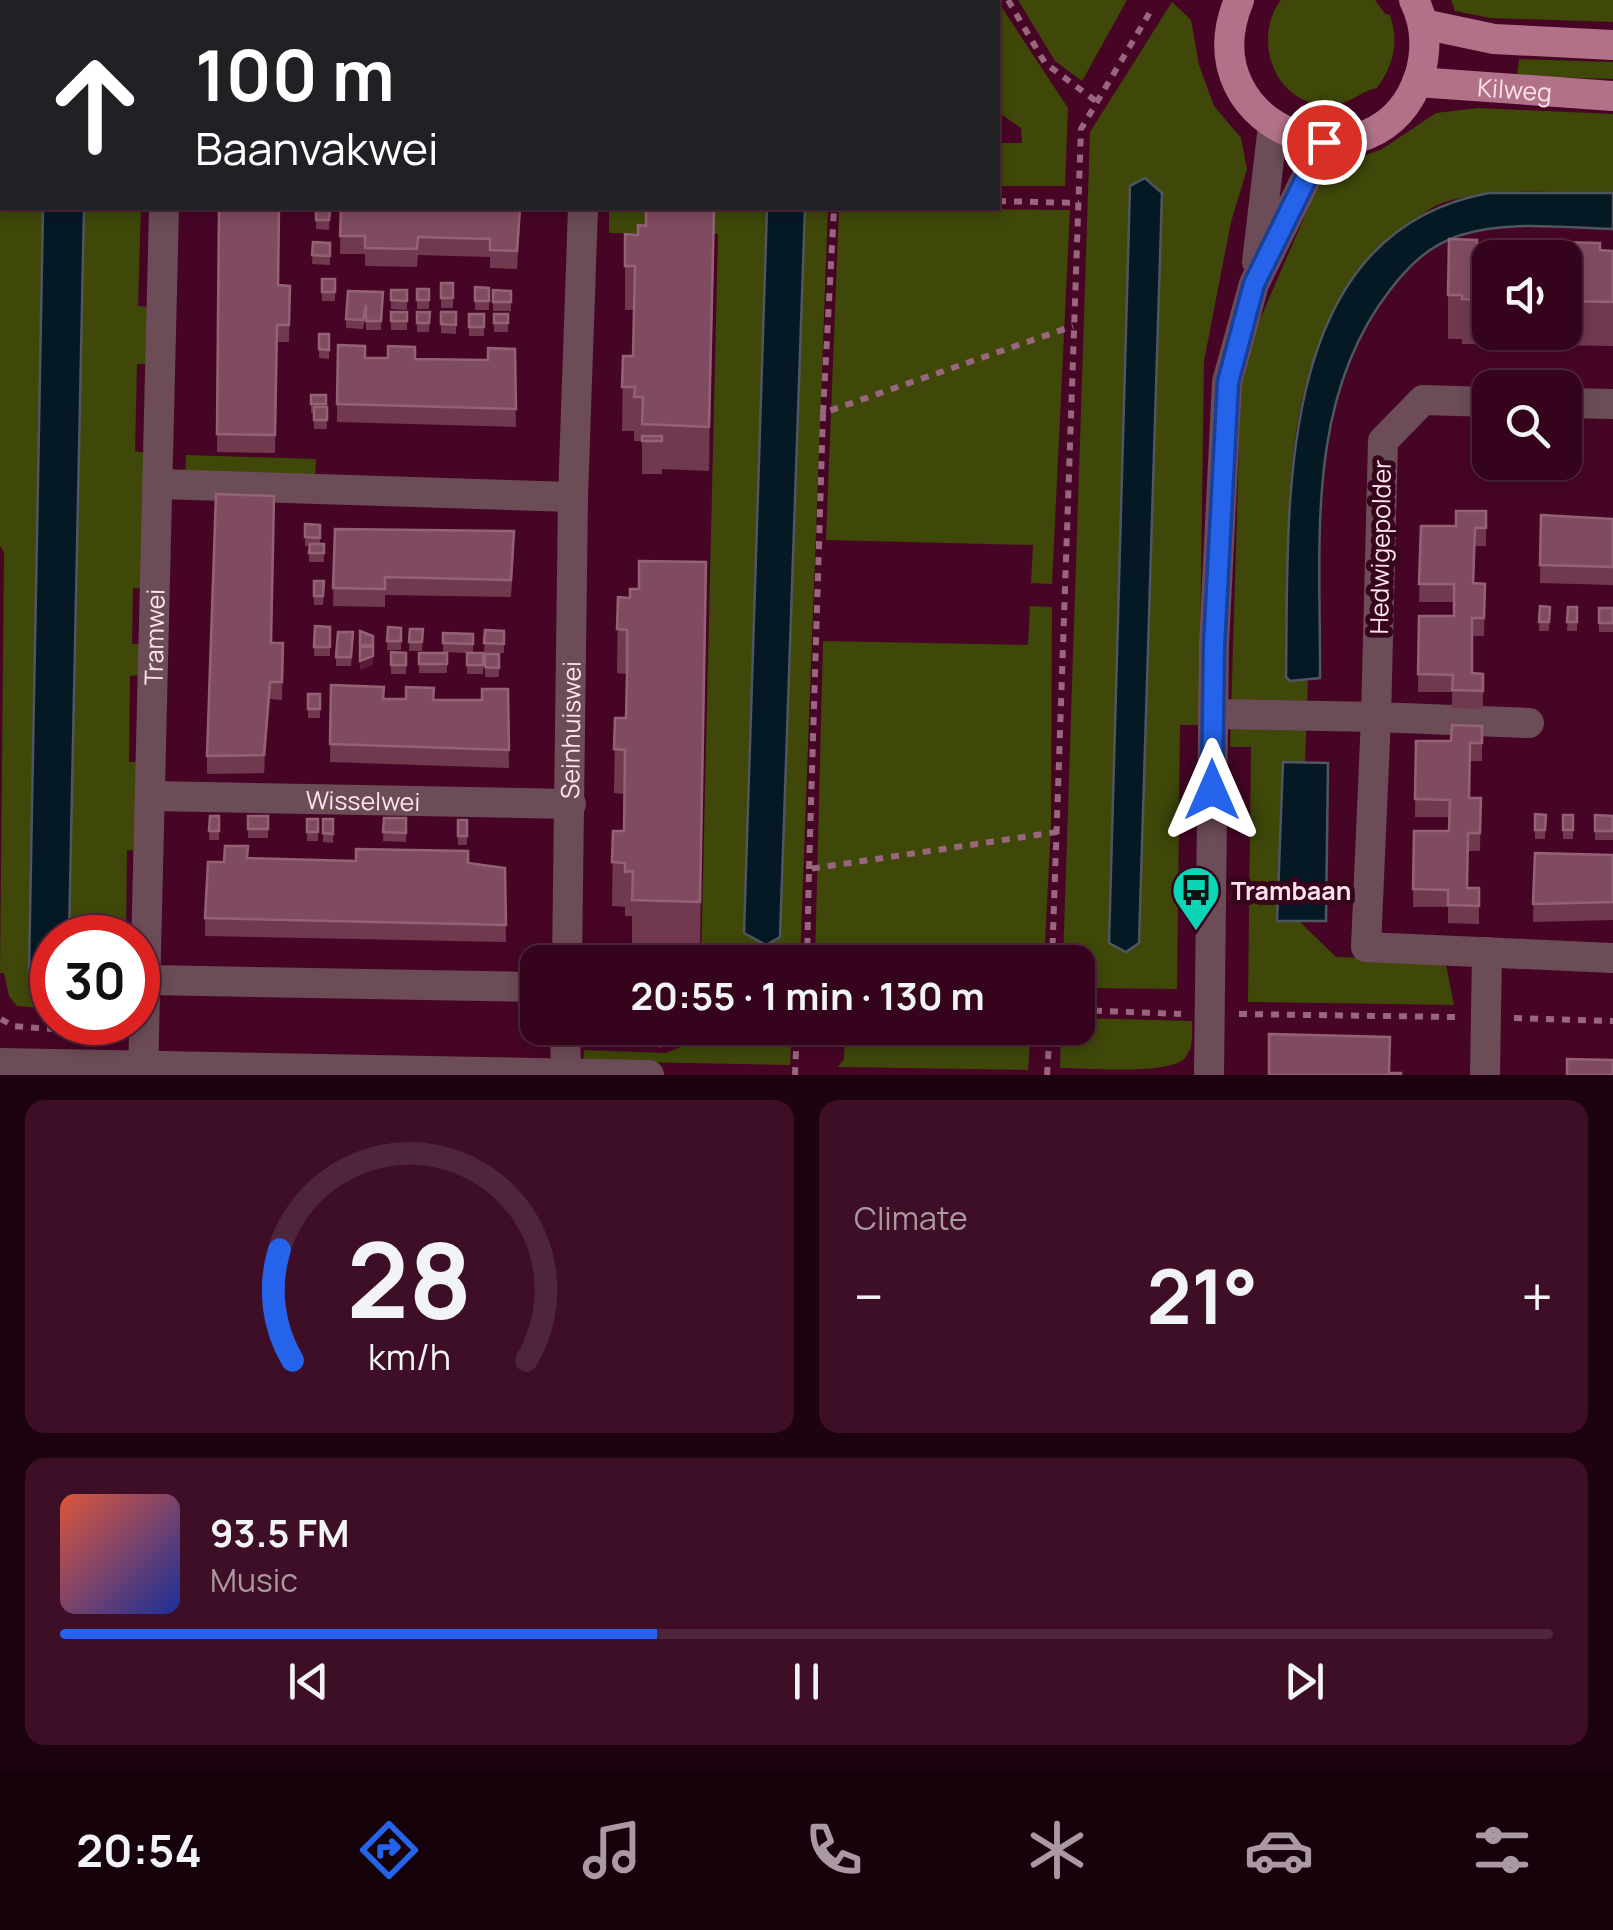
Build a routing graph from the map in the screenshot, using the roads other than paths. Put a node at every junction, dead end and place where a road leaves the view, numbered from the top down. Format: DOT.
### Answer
graph roads {
  1 [pos="1227,5"];
  2 [pos="1419,12"];
  3 [pos="1613,45"];
  4 [pos="1418,82"];
  5 [pos="1613,96"];
  6 [pos="1273,126"];
  7 [pos="1324,142"];
  8 [pos="164,210"];
  9 [pos="583,210"];
  10 [pos="1254,284"];
  11 [pos="1472,401"];
  12 [pos="1582,403"];
  13 [pos="1613,404"];
  14 [pos="159,484"];
  15 [pos="573,497"];
  16 [pos="1213,714"];
  17 [pos="1376,718"];
  18 [pos="1529,723"];
  19 [pos="153,796"];
  20 [pos="571,804"];
  21 [pos="150,915"];
  22 [pos="567,945"];
  23 [pos="1487,952"];
  24 [pos="1613,958"];
  25 [pos="160,980"];
  26 [pos="520,986"];
  27 [pos="145,1045"];
  28 [pos="565,1045"];
  29 [pos="0,1063"];
  30 [pos="144,1071"];
  31 [pos="484,1073"];
  32 [pos="566,1073"];
  33 [pos="650,1075"];
  34 [pos="1209,1075"];
  35 [pos="1485,1075"];
  1 -- 6 [label="main road"];
  2 -- 3 [label="main road, Kilweg"];
  2 -- 4 [label="main road"];
  4 -- 5 [label="main road, Kilweg"];
  4 -- 7 [label="main road"];
  6 -- 7 [label="main road"];
  6 -- 10 [label="street"];
  7 -- 10 [label="street"];
  8 -- 14 [label="street, Tramwei"];
  9 -- 15 [label="street, Seinhuiswei"];
  10 -- 16 [label="street"];
  11 -- 17 [label="street, Hedwigepolder"];
  12 -- 13 [label="street"];
  14 -- 15 [label="street"];
  14 -- 19 [label="street, Tramwei"];
  15 -- 20 [label="street, Seinhuiswei"];
  16 -- 17 [label="street"];
  16 -- 34 [label="street"];
  17 -- 18 [label="street"];
  17 -- 23 [label="street, Hedwigepolder"];
  19 -- 20 [label="street, Wisselwei"];
  19 -- 21 [label="street, Tramwei"];
  20 -- 22 [label="street, Seinhuiswei"];
  23 -- 24 [label="street, Hedwigepolder"];
  23 -- 35 [label="street"];
  25 -- 26 [label="street"];
  27 -- 30 [label="street, Tramwei"];
  28 -- 32 [label="street"];
  29 -- 30 [label="street"];
  30 -- 31 [label="street"];
  31 -- 32 [label="street"];
  32 -- 33 [label="street"];
}
